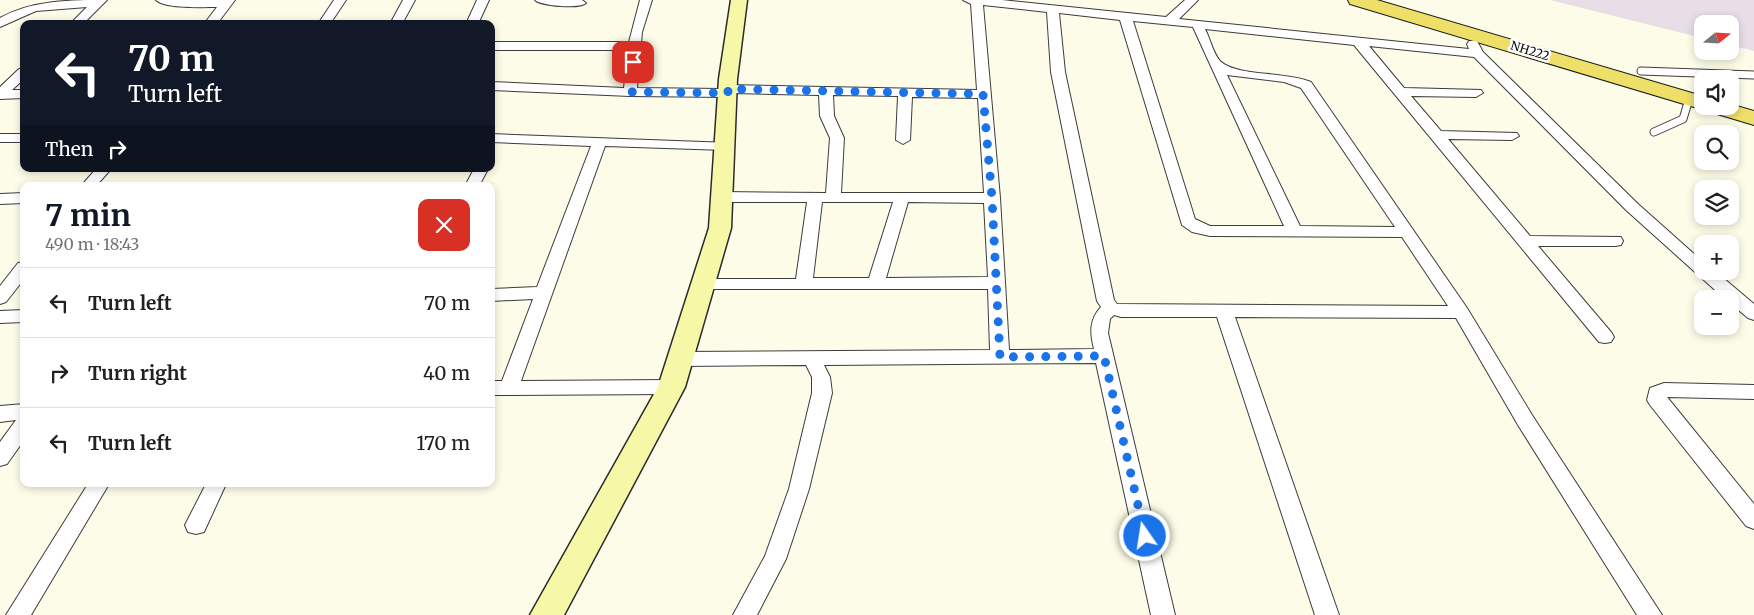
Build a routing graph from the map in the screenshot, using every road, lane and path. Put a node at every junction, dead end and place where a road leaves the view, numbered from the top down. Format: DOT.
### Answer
graph roads {
  1 [pos="162,0"];
  2 [pos="340,0"];
  3 [pos="409,0"];
  4 [pos="483,0"];
  5 [pos="541,0"];
  6 [pos="646,0"];
  7 [pos="739,0"];
  8 [pos="973,0"];
  9 [pos="1192,0"];
  10 [pos="1357,0"];
  11 [pos="100,2"];
  12 [pos="228,2"];
  13 [pos="580,3"];
  14 [pos="32,4"];
  15 [pos="1053,8"];
  16 [pos="1125,16"];
  17 [pos="80,20"];
  18 [pos="213,20"];
  19 [pos="327,20"];
  20 [pos="398,20"];
  21 [pos="474,20"];
  22 [pos="1169,21"];
  23 [pos="0,23"];
  24 [pos="1197,24"];
  25 [pos="1468,33"];
  26 [pos="1358,41"];
  27 [pos="495,46"];
  28 [pos="634,46"];
  29 [pos="1478,54"];
  30 [pos="1215,63"];
  31 [pos="1641,71"];
  32 [pos="1754,75"];
  33 [pos="20,76"];
  34 [pos="495,86"];
  35 [pos="728,91"];
  36 [pos="826,91"];
  37 [pos="630,92"];
  38 [pos="1401,92"];
  39 [pos="905,93"];
  40 [pos="1476,93"];
  41 [pos="20,94"];
  42 [pos="983,94"];
  43 [pos="0,95"];
  44 [pos="1694,100"];
  45 [pos="1694,104"];
  46 [pos="1739,113"];
  47 [pos="1754,118"];
  48 [pos="1654,132"];
  49 [pos="1437,135"];
  50 [pos="1512,136"];
  51 [pos="0,138"];
  52 [pos="20,138"];
  53 [pos="903,140"];
  54 [pos="600,141"];
  55 [pos="495,142"];
  56 [pos="725,146"];
  57 [pos="101,172"];
  58 [pos="92,182"];
  59 [pos="722,197"];
  60 [pos="815,197"];
  61 [pos="833,197"];
  62 [pos="902,197"];
  63 [pos="20,198"];
  64 [pos="992,198"];
  65 [pos="0,199"];
  66 [pos="1294,232"];
  67 [pos="1408,232"];
  68 [pos="1526,241"];
  69 [pos="1615,241"];
  70 [pos="1694,263"];
  71 [pos="20,272"];
  72 [pos="1714,280"];
  73 [pos="996,283"];
  74 [pos="804,284"];
  75 [pos="876,284"];
  76 [pos="703,285"];
  77 [pos="544,293"];
  78 [pos="495,295"];
  79 [pos="0,298"];
  80 [pos="1111,308"];
  81 [pos="1224,312"];
  82 [pos="1461,312"];
  83 [pos="1754,314"];
  84 [pos="20,316"];
  85 [pos="0,317"];
  86 [pos="1605,337"];
  87 [pos="1104,356"];
  88 [pos="1000,357"];
  89 [pos="680,358"];
  90 [pos="812,358"];
  91 [pos="671,387"];
  92 [pos="500,388"];
  93 [pos="1754,392"];
  94 [pos="20,412"];
  95 [pos="0,414"];
  96 [pos="20,430"];
  97 [pos="0,458"];
  98 [pos="97,487"];
  99 [pos="215,487"];
  100 [pos="1754,520"];
  101 [pos="196,525"];
  102 [pos="18,615"];
  103 [pos="547,615"];
  104 [pos="745,615"];
  105 [pos="1163,615"];
  106 [pos="1327,615"];
  107 [pos="1650,615"];
  1 -- 12 [label="street"];
  2 -- 19 [label="street"];
  3 -- 20 [label="street"];
  4 -- 21 [label="street"];
  5 -- 13 [label="street"];
  6 -- 28 [label="street"];
  7 -- 35 [label="street"];
  8 -- 15 [label="street"];
  8 -- 42 [label="street"];
  9 -- 22 [label="street"];
  10 -- 25 [label="main road, NH222"];
  11 -- 14 [label="street"];
  11 -- 17 [label="street"];
  12 -- 18 [label="street"];
  14 -- 23 [label="street"];
  15 -- 16 [label="street"];
  15 -- 80 [label="street"];
  16 -- 22 [label="street"];
  16 -- 66 [label="street"];
  22 -- 24 [label="street"];
  24 -- 26 [label="street"];
  24 -- 30 [label="street"];
  25 -- 29 [label="street"];
  25 -- 44 [label="main road, NH222"];
  26 -- 29 [label="street"];
  26 -- 38 [label="street"];
  27 -- 28 [label="street"];
  28 -- 37 [label="street"];
  29 -- 70 [label="street"];
  30 -- 66 [label="street"];
  30 -- 67 [label="street"];
  31 -- 32 [label="lane"];
  33 -- 43 [label="street"];
  34 -- 37 [label="street"];
  35 -- 36 [label="street"];
  35 -- 37 [label="street"];
  35 -- 56 [label="street"];
  36 -- 39 [label="street"];
  36 -- 61 [label="street"];
  38 -- 40 [label="street"];
  38 -- 49 [label="street"];
  39 -- 42 [label="street"];
  39 -- 53 [label="street"];
  41 -- 43 [label="street"];
  42 -- 64 [label="street"];
  45 -- 48 [label="lane"];
  46 -- 47 [label="main road"];
  49 -- 50 [label="street"];
  49 -- 68 [label="street"];
  51 -- 52 [label="street"];
  54 -- 55 [label="street"];
  54 -- 56 [label="street"];
  54 -- 77 [label="street"];
  56 -- 59 [label="street"];
  57 -- 58 [label="street"];
  59 -- 60 [label="street"];
  59 -- 76 [label="street"];
  60 -- 61 [label="street"];
  60 -- 74 [label="street"];
  61 -- 62 [label="street"];
  62 -- 64 [label="street"];
  62 -- 75 [label="street"];
  63 -- 65 [label="street"];
  64 -- 73 [label="street"];
  66 -- 67 [label="street"];
  67 -- 82 [label="street"];
  68 -- 69 [label="street"];
  68 -- 86 [label="street"];
  71 -- 79 [label="street"];
  72 -- 83 [label="street"];
  73 -- 75 [label="street"];
  73 -- 88 [label="street"];
  74 -- 75 [label="street"];
  74 -- 76 [label="street"];
  76 -- 89 [label="street"];
  77 -- 78 [label="street"];
  77 -- 92 [label="street"];
  80 -- 81 [label="street"];
  80 -- 87 [label="street"];
  81 -- 82 [label="street"];
  81 -- 106 [label="street"];
  82 -- 107 [label="street"];
  84 -- 85 [label="street"];
  87 -- 88 [label="street"];
  87 -- 105 [label="street"];
  88 -- 90 [label="street"];
  89 -- 90 [label="street"];
  89 -- 91 [label="street"];
  90 -- 104 [label="street"];
  91 -- 92 [label="street"];
  91 -- 103 [label="street"];
  93 -- 100 [label="street"];
  94 -- 95 [label="street"];
  96 -- 97 [label="street"];
  98 -- 102 [label="street"];
  99 -- 101 [label="street"];
}
